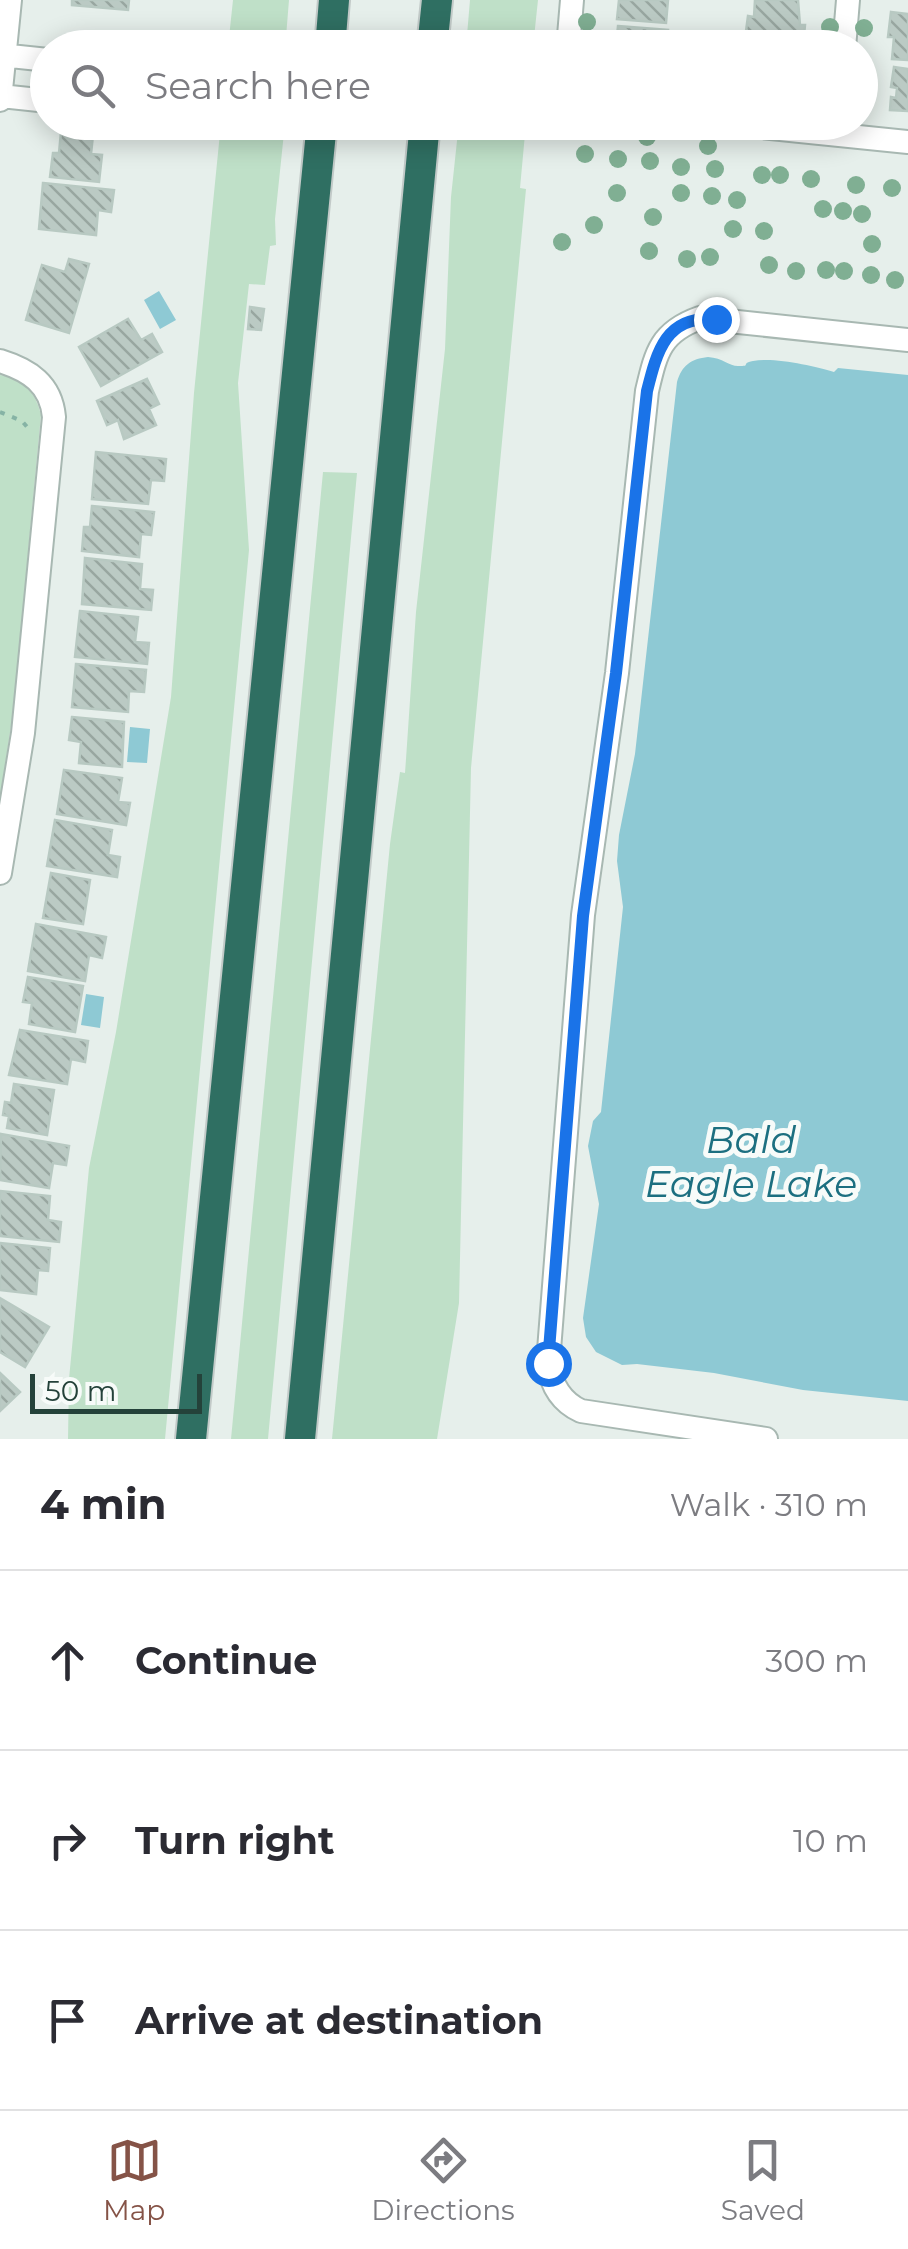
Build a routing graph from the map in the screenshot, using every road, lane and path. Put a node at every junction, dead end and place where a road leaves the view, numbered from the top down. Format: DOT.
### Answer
graph roads {
  1 [pos="10,0"];
  2 [pos="334,0"];
  3 [pos="436,0"];
  4 [pos="572,0"];
  5 [pos="848,0"];
  6 [pos="332,30"];
  7 [pos="434,30"];
  8 [pos="570,30"];
  9 [pos="846,30"];
  10 [pos="3,56"];
  11 [pos="30,58"];
  12 [pos="0,98"];
  13 [pos="30,100"];
  14 [pos="878,137"];
  15 [pos="320,140"];
  16 [pos="422,140"];
  17 [pos="908,142"];
  18 [pos="908,340"];
  19 [pos="0,361"];
  20 [pos="0,412"];
  21 [pos="28,428"];
  22 [pos="0,874"];
  23 [pos="191,1439"];
  24 [pos="300,1439"];
  25 [pos="766,1439"];
  1 -- 10 [label="street"];
  2 -- 6 [label="highway"];
  3 -- 7 [label="highway"];
  4 -- 8 [label="street"];
  5 -- 9 [label="street"];
  10 -- 11 [label="street"];
  10 -- 12 [label="street"];
  12 -- 13 [label="street"];
  14 -- 17 [label="street"];
  15 -- 23 [label="highway"];
  16 -- 24 [label="highway"];
  18 -- 25 [label="street"];
  19 -- 22 [label="street"];
  20 -- 21 [label="path"];
}
